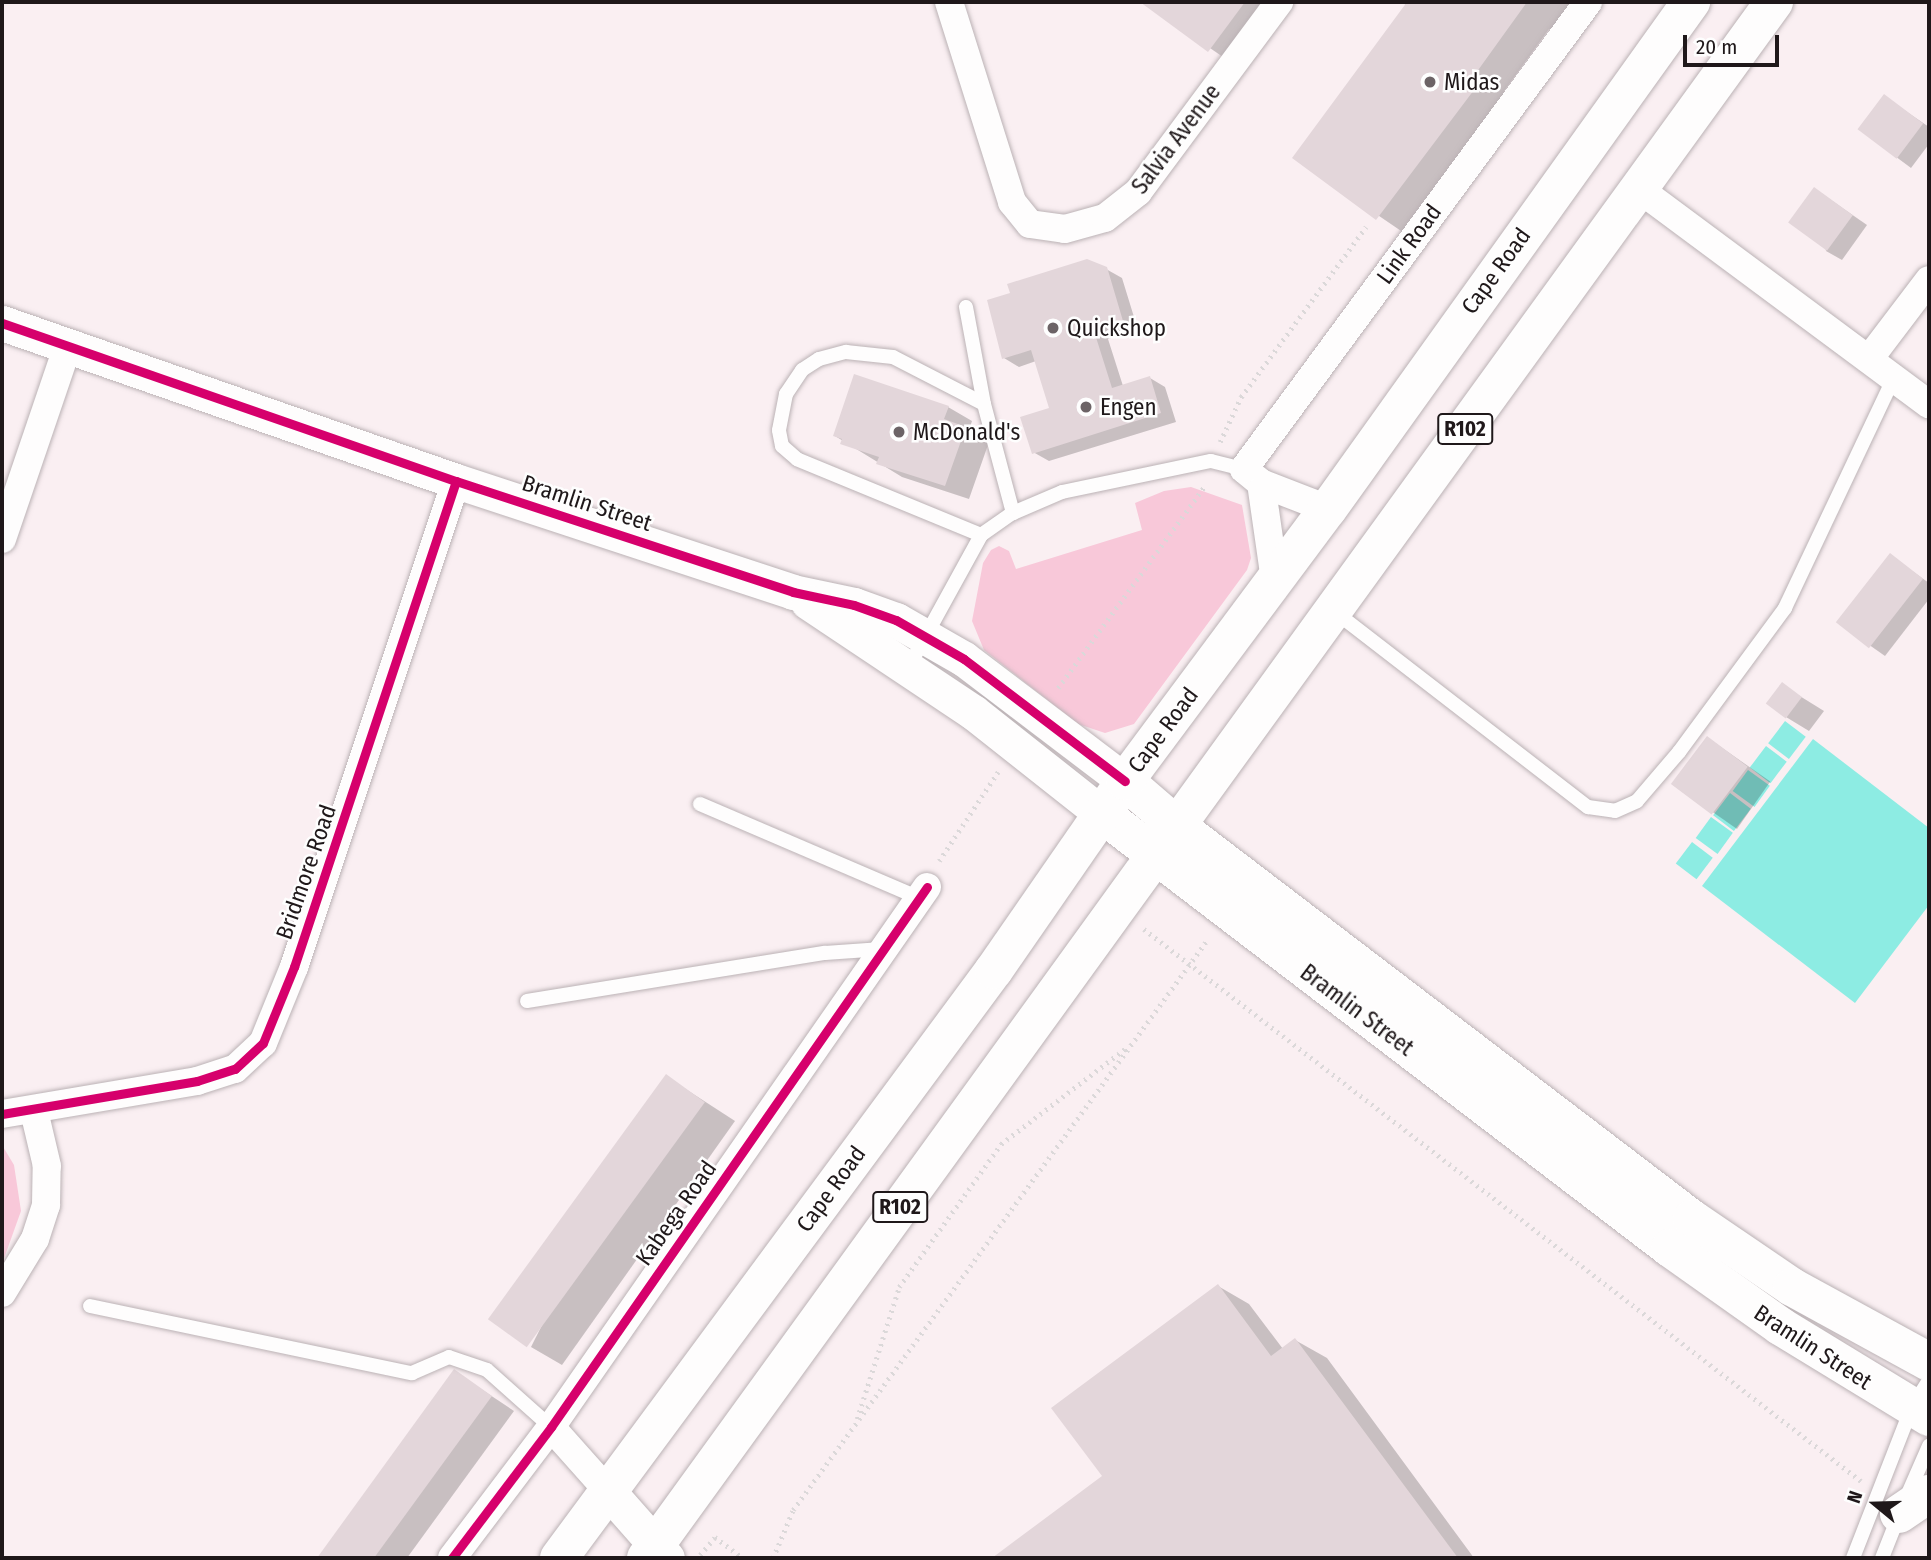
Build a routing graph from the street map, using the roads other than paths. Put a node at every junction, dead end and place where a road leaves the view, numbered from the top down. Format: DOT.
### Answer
graph roads {
  1 [pos="949,2"];
  2 [pos="1279,2"];
  3 [pos="1588,2"];
  4 [pos="1690,2"];
  5 [pos="1774,2"];
  6 [pos="1639,189"];
  7 [pos="1929,280"];
  8 [pos="966,307"];
  9 [pos="2,323"];
  10 [pos="68,345"];
  11 [pos="1869,359"];
  12 [pos="1894,377"];
  13 [pos="984,404"];
  14 [pos="1929,404"];
  15 [pos="1253,476"];
  16 [pos="456,481"];
  17 [pos="1328,509"];
  18 [pos="1013,513"];
  19 [pos="981,535"];
  20 [pos="2,539"];
  21 [pos="1275,580"];
  22 [pos="793,592"];
  23 [pos="1333,610"];
  24 [pos="923,635"];
  25 [pos="908,668"];
  26 [pos="1125,782"];
  27 [pos="700,804"];
  28 [pos="1102,814"];
  29 [pos="1165,840"];
  30 [pos="923,892"];
  31 [pos="884,949"];
  32 [pos="527,1001"];
  33 [pos="34,1111"];
  34 [pos="2,1114"];
  35 [pos="2,1293"];
  36 [pos="90,1306"];
  37 [pos="1929,1363"];
  38 [pos="1923,1402"];
  39 [pos="551,1427"];
  40 [pos="1929,1447"];
  41 [pos="608,1491"];
  42 [pos="1902,1501"];
  43 [pos="656,1554"];
  44 [pos="452,1558"];
  45 [pos="559,1558"];
  46 [pos="1853,1558"];
  47 [pos="1882,1558"];
  1 -- 2 [label="street, Salvia Avenue"];
  3 -- 15 [label="street, Link Road"];
  4 -- 17 [label="main road, Cape Road / R102"];
  5 -- 6 [label="main road, R102"];
  6 -- 11 [label="street"];
  6 -- 23 [label="main road, R102"];
  7 -- 11 [label="street"];
  8 -- 13 [label="lane"];
  9 -- 10 [label="street, Bramlin Street"];
  10 -- 16 [label="street, Bramlin Street"];
  10 -- 20 [label="street"];
  11 -- 12 [label="street"];
  12 -- 14 [label="street"];
  12 -- 23 [label="lane"];
  13 -- 18 [label="lane"];
  13 -- 19 [label="lane"];
  15 -- 17 [label="street"];
  15 -- 18 [label="lane"];
  15 -- 21 [label="street"];
  16 -- 22 [label="street, Bramlin Street"];
  16 -- 33 [label="street, Bridmore Road"];
  17 -- 21 [label="main road, Cape Road / R102"];
  18 -- 19 [label="lane"];
  19 -- 24 [label="lane"];
  21 -- 26 [label="main road, Cape Road / R102"];
  22 -- 24 [label="street, Bramlin Street"];
  22 -- 25 [label="street, Bramlin Street"];
  23 -- 29 [label="main road, R102"];
  24 -- 25 [label="lane"];
  24 -- 26 [label="street, Bramlin Street"];
  25 -- 28 [label="street, Bramlin Street"];
  26 -- 28 [label="main road, Cape Road / R102"];
  26 -- 29 [label="main road, Bramlin Street"];
  27 -- 30 [label="lane"];
  28 -- 29 [label="main road, Bramlin Street"];
  28 -- 41 [label="main road, Cape Road / R102"];
  29 -- 37 [label="main road, Bramlin Street"];
  29 -- 38 [label="main road, Bramlin Street"];
  29 -- 43 [label="main road, R102"];
  30 -- 31 [label="street, Kabega Road"];
  31 -- 32 [label="lane"];
  31 -- 39 [label="street, Kabega Road"];
  33 -- 34 [label="street, Bridmore Road"];
  33 -- 35 [label="street"];
  36 -- 39 [label="lane"];
  38 -- 42 [label="lane"];
  39 -- 41 [label="street"];
  39 -- 44 [label="street, Kabega Road"];
  40 -- 42 [label="lane"];
  41 -- 43 [label="street"];
  41 -- 45 [label="main road, Cape Road / R102"];
  42 -- 46 [label="lane"];
  42 -- 47 [label="lane"];
}
